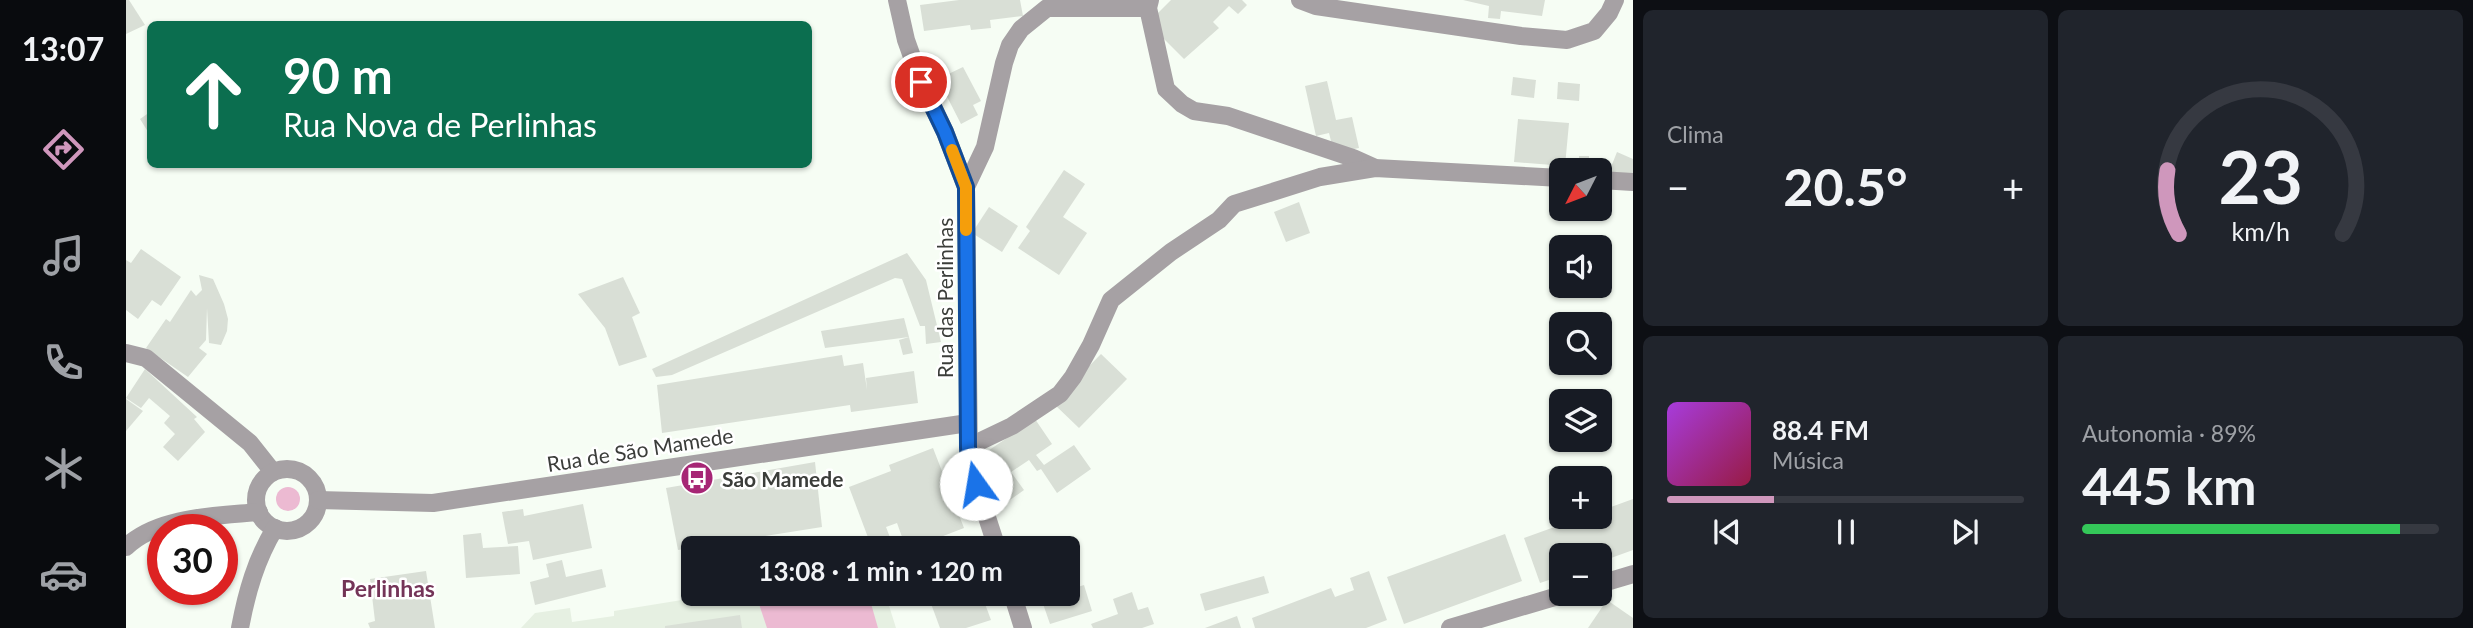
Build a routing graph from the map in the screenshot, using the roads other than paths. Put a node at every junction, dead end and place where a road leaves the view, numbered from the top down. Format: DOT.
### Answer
graph roads {
  1 [pos="897,0"];
  2 [pos="1300,0"];
  3 [pos="1615,0"];
  4 [pos="1149,4"];
  5 [pos="1375,168"];
  6 [pos="1549,177"];
  7 [pos="1612,181"];
  8 [pos="1633,182"];
  9 [pos="966,187"];
  10 [pos="126,353"];
  11 [pos="968,423"];
  12 [pos="968,447"];
  13 [pos="273,472"];
  14 [pos="318,500"];
  15 [pos="259,512"];
  16 [pos="275,528"];
  17 [pos="993,536"];
  18 [pos="126,547"];
  19 [pos="1549,599"];
  20 [pos="1016,606"];
  21 [pos="240,628"];
  22 [pos="1023,628"];
  23 [pos="1450,628"];
  1 -- 9 [label="street"];
  2 -- 3 [label="street"];
  4 -- 5 [label="street"];
  4 -- 9 [label="street, Rua das Perlinhas"];
  5 -- 6 [label="street"];
  5 -- 12 [label="street"];
  7 -- 8 [label="street"];
  9 -- 11 [label="street, Rua das Perlinhas"];
  10 -- 13 [label="street"];
  11 -- 12 [label="street, Rua das Perlinhas"];
  11 -- 14 [label="street, Rua de São Mamede"];
  12 -- 17 [label="street, Rua das Perlinhas"];
  13 -- 14 [label="street"];
  13 -- 15 [label="street"];
  14 -- 16 [label="street"];
  15 -- 16 [label="street"];
  15 -- 18 [label="street"];
  16 -- 21 [label="street"];
  19 -- 23 [label="street"];
  20 -- 22 [label="street"];
}
